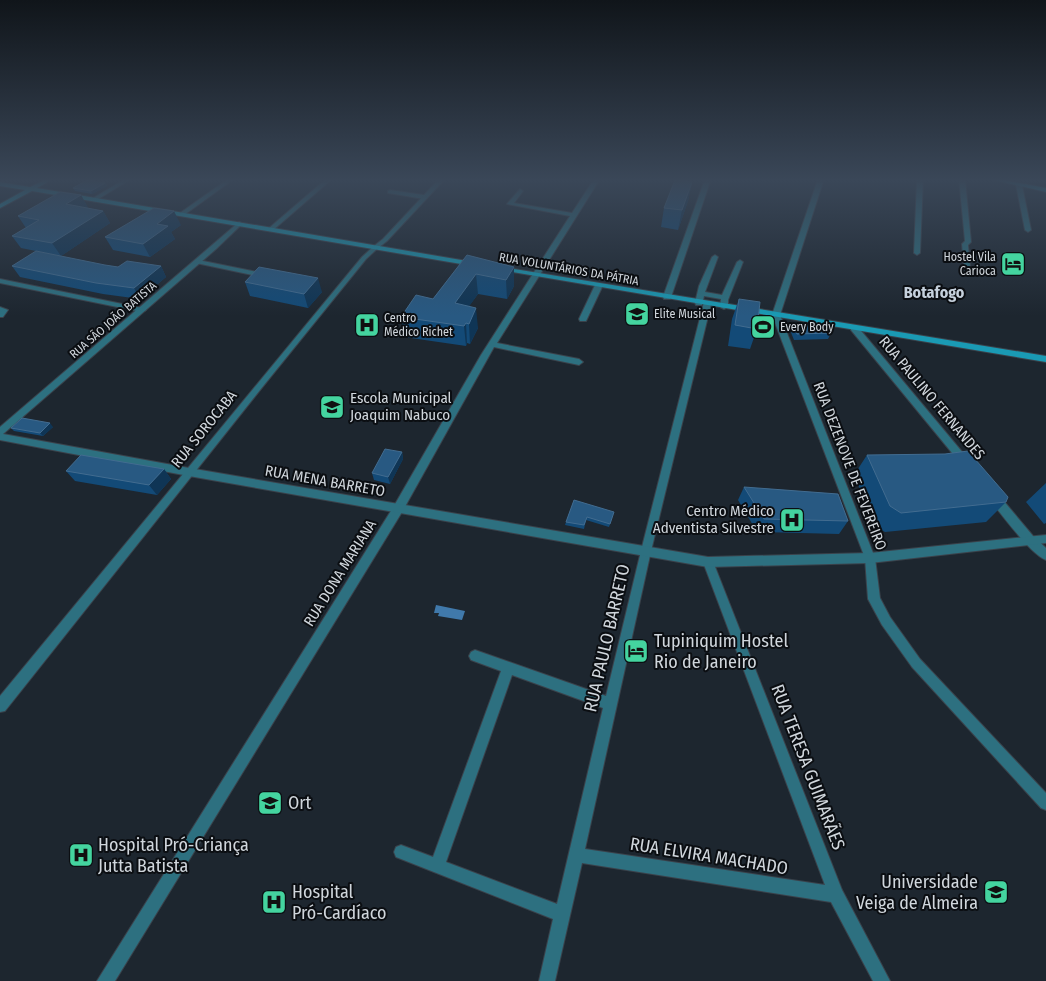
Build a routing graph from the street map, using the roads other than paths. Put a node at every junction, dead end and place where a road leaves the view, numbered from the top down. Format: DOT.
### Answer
graph roads {
  1 [pos="238,225"];
  2 [pos="243,225"];
  3 [pos="276,225"];
  4 [pos="397,225"];
  5 [pos="568,225"];
  6 [pos="692,225"];
  7 [pos="806,225"];
  8 [pos="918,225"];
  9 [pos="966,225"];
  10 [pos="1027,225"];
  11 [pos="270,230"];
  12 [pos="1028,230"];
  13 [pos="376,247"];
  14 [pos="917,253"];
  15 [pos="715,257"];
  16 [pos="198,262"];
  17 [pos="740,262"];
  18 [pos="483,266"];
  19 [pos="967,266"];
  20 [pos="493,267"];
  21 [pos="262,275"];
  22 [pos="537,275"];
  23 [pos="0,281"];
  24 [pos="598,285"];
  25 [pos="700,293"];
  26 [pos="667,297"];
  27 [pos="725,298"];
  28 [pos="703,304"];
  29 [pos="724,307"];
  30 [pos="0,309"];
  31 [pos="142,310"];
  32 [pos="0,315"];
  33 [pos="776,315"];
  34 [pos="583,319"];
  35 [pos="854,328"];
  36 [pos="492,344"];
  37 [pos="1046,359"];
  38 [pos="579,362"];
  39 [pos="0,432"];
  40 [pos="0,437"];
  41 [pos="189,472"];
  42 [pos="974,474"];
  43 [pos="986,488"];
  44 [pos="398,509"];
  45 [pos="1046,538"];
  46 [pos="1028,539"];
  47 [pos="646,551"];
  48 [pos="1046,554"];
  49 [pos="870,558"];
  50 [pos="708,562"];
  51 [pos="475,656"];
  52 [pos="508,668"];
  53 [pos="610,704"];
  54 [pos="0,706"];
  55 [pos="1046,803"];
  56 [pos="401,852"];
  57 [pos="576,855"];
  58 [pos="437,866"];
  59 [pos="836,895"];
  60 [pos="563,914"];
  61 [pos="105,981"];
  62 [pos="547,981"];
  63 [pos="882,981"];
  1 -- 16 [label="street, RUA SÃO JOÃO BATISTA"];
  2 -- 11 [label="main road, RUA VOLUNTÁRIOS DA PÁTRIA"];
  3 -- 11 [label="street"];
  4 -- 13 [label="street, RUA SOROCABA"];
  5 -- 22 [label="street, RUA DONA MARIANA"];
  6 -- 26 [label="street"];
  7 -- 33 [label="street"];
  8 -- 14 [label="street"];
  9 -- 19 [label="street"];
  10 -- 12 [label="street"];
  11 -- 13 [label="main road, RUA VOLUNTÁRIOS DA PÁTRIA"];
  13 -- 18 [label="main road, RUA VOLUNTÁRIOS DA PÁTRIA"];
  13 -- 41 [label="street, RUA SOROCABA"];
  15 -- 25 [label="street, RUA PAULO BARRETO"];
  16 -- 21 [label="street"];
  16 -- 31 [label="street, RUA SÃO JOÃO BATISTA"];
  17 -- 27 [label="street"];
  20 -- 22 [label="main road, RUA VOLUNTÁRIOS DA PÁTRIA"];
  22 -- 24 [label="main road, RUA VOLUNTÁRIOS DA PÁTRIA"];
  22 -- 36 [label="street, RUA DONA MARIANA"];
  23 -- 31 [label="street"];
  24 -- 26 [label="main road, RUA VOLUNTÁRIOS DA PÁTRIA"];
  24 -- 34 [label="street"];
  25 -- 27 [label="street"];
  25 -- 28 [label="street, RUA PAULO BARRETO"];
  26 -- 28 [label="main road, RUA VOLUNTÁRIOS DA PÁTRIA"];
  27 -- 29 [label="street"];
  28 -- 29 [label="main road, RUA VOLUNTÁRIOS DA PÁTRIA"];
  28 -- 47 [label="street, RUA PAULO BARRETO"];
  29 -- 33 [label="main road, RUA VOLUNTÁRIOS DA PÁTRIA"];
  30 -- 32 [label="street"];
  31 -- 39 [label="street, RUA SÃO JOÃO BATISTA"];
  33 -- 35 [label="main road, RUA VOLUNTÁRIOS DA PÁTRIA"];
  33 -- 49 [label="street, RUA DEZENOVE DE FEVEREIRO"];
  35 -- 37 [label="main road, RUA VOLUNTÁRIOS DA PÁTRIA"];
  35 -- 42 [label="street, RUA PAULINO FERNANDES"];
  36 -- 38 [label="street"];
  36 -- 44 [label="street, RUA DONA MARIANA"];
  40 -- 41 [label="street, RUA MENA BARRETO"];
  41 -- 44 [label="street, RUA MENA BARRETO"];
  41 -- 54 [label="street, RUA SOROCABA"];
  43 -- 46 [label="street"];
  44 -- 47 [label="street, RUA MENA BARRETO"];
  44 -- 61 [label="street, RUA DONA MARIANA"];
  45 -- 46 [label="street, RUA MENA BARRETO"];
  46 -- 48 [label="street"];
  46 -- 49 [label="street, RUA MENA BARRETO"];
  47 -- 50 [label="street, RUA MENA BARRETO"];
  47 -- 53 [label="street, RUA PAULO BARRETO"];
  49 -- 50 [label="street, RUA MENA BARRETO"];
  49 -- 55 [label="street, RUA DEZENOVE DE FEVEREIRO"];
  50 -- 59 [label="street, RUA TERESA GUIMARÃES"];
  51 -- 52 [label="street"];
  52 -- 53 [label="street"];
  52 -- 58 [label="street"];
  53 -- 57 [label="street, RUA PAULO BARRETO"];
  56 -- 58 [label="street"];
  57 -- 59 [label="street, RUA ELVIRA MACHADO"];
  57 -- 60 [label="street, RUA PAULO BARRETO"];
  58 -- 60 [label="street"];
  59 -- 63 [label="street, RUA TERESA GUIMARÃES"];
  60 -- 62 [label="street, RUA PAULO BARRETO"];
}
